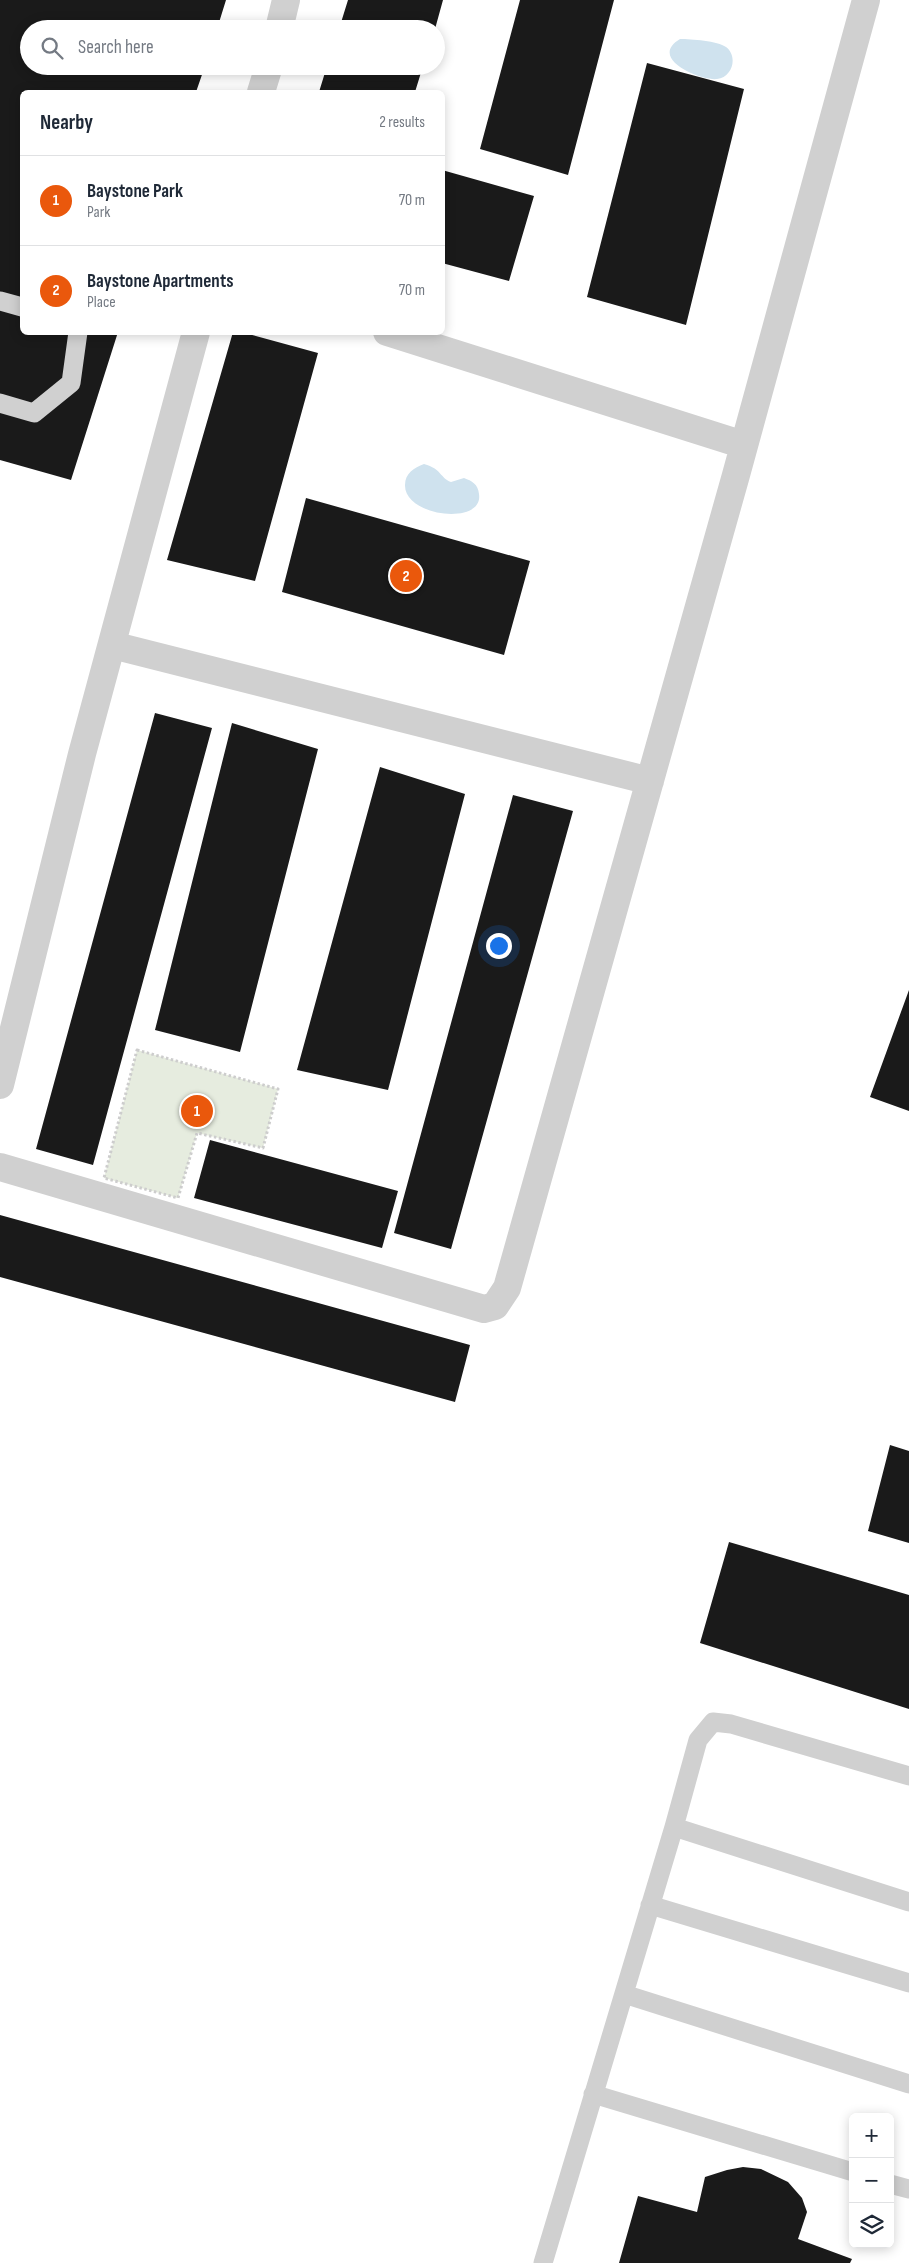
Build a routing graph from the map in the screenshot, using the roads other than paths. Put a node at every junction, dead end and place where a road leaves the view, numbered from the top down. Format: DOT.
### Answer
graph roads {
  1 [pos="286,0"];
  2 [pos="866,0"];
  3 [pos="281,20"];
  4 [pos="266,75"];
  5 [pos="262,90"];
  6 [pos="0,301"];
  7 [pos="20,306"];
  8 [pos="78,335"];
  9 [pos="195,335"];
  10 [pos="396,335"];
  11 [pos="0,403"];
  12 [pos="744,445"];
  13 [pos="112,645"];
  14 [pos="650,781"];
  15 [pos="0,1085"];
  16 [pos="0,1167"];
  17 [pos="909,1776"];
  18 [pos="674,1827"];
  19 [pos="909,1902"];
  20 [pos="650,1905"];
  21 [pos="909,1983"];
  22 [pos="624,1994"];
  23 [pos="909,2084"];
  24 [pos="593,2094"];
  25 [pos="849,2171"];
  26 [pos="894,2185"];
  27 [pos="909,2189"];
  28 [pos="543,2263"];
  1 -- 3 [label="street"];
  2 -- 12 [label="street"];
  4 -- 5 [label="street"];
  6 -- 7 [label="lane"];
  8 -- 11 [label="lane"];
  9 -- 13 [label="street"];
  10 -- 12 [label="street"];
  12 -- 14 [label="street"];
  13 -- 14 [label="street"];
  13 -- 15 [label="street"];
  14 -- 16 [label="street"];
  17 -- 18 [label="lane"];
  18 -- 19 [label="lane"];
  18 -- 20 [label="lane"];
  20 -- 21 [label="lane"];
  20 -- 22 [label="lane"];
  22 -- 23 [label="lane"];
  22 -- 24 [label="lane"];
  24 -- 25 [label="lane"];
  24 -- 28 [label="lane"];
  26 -- 27 [label="lane"];
}
